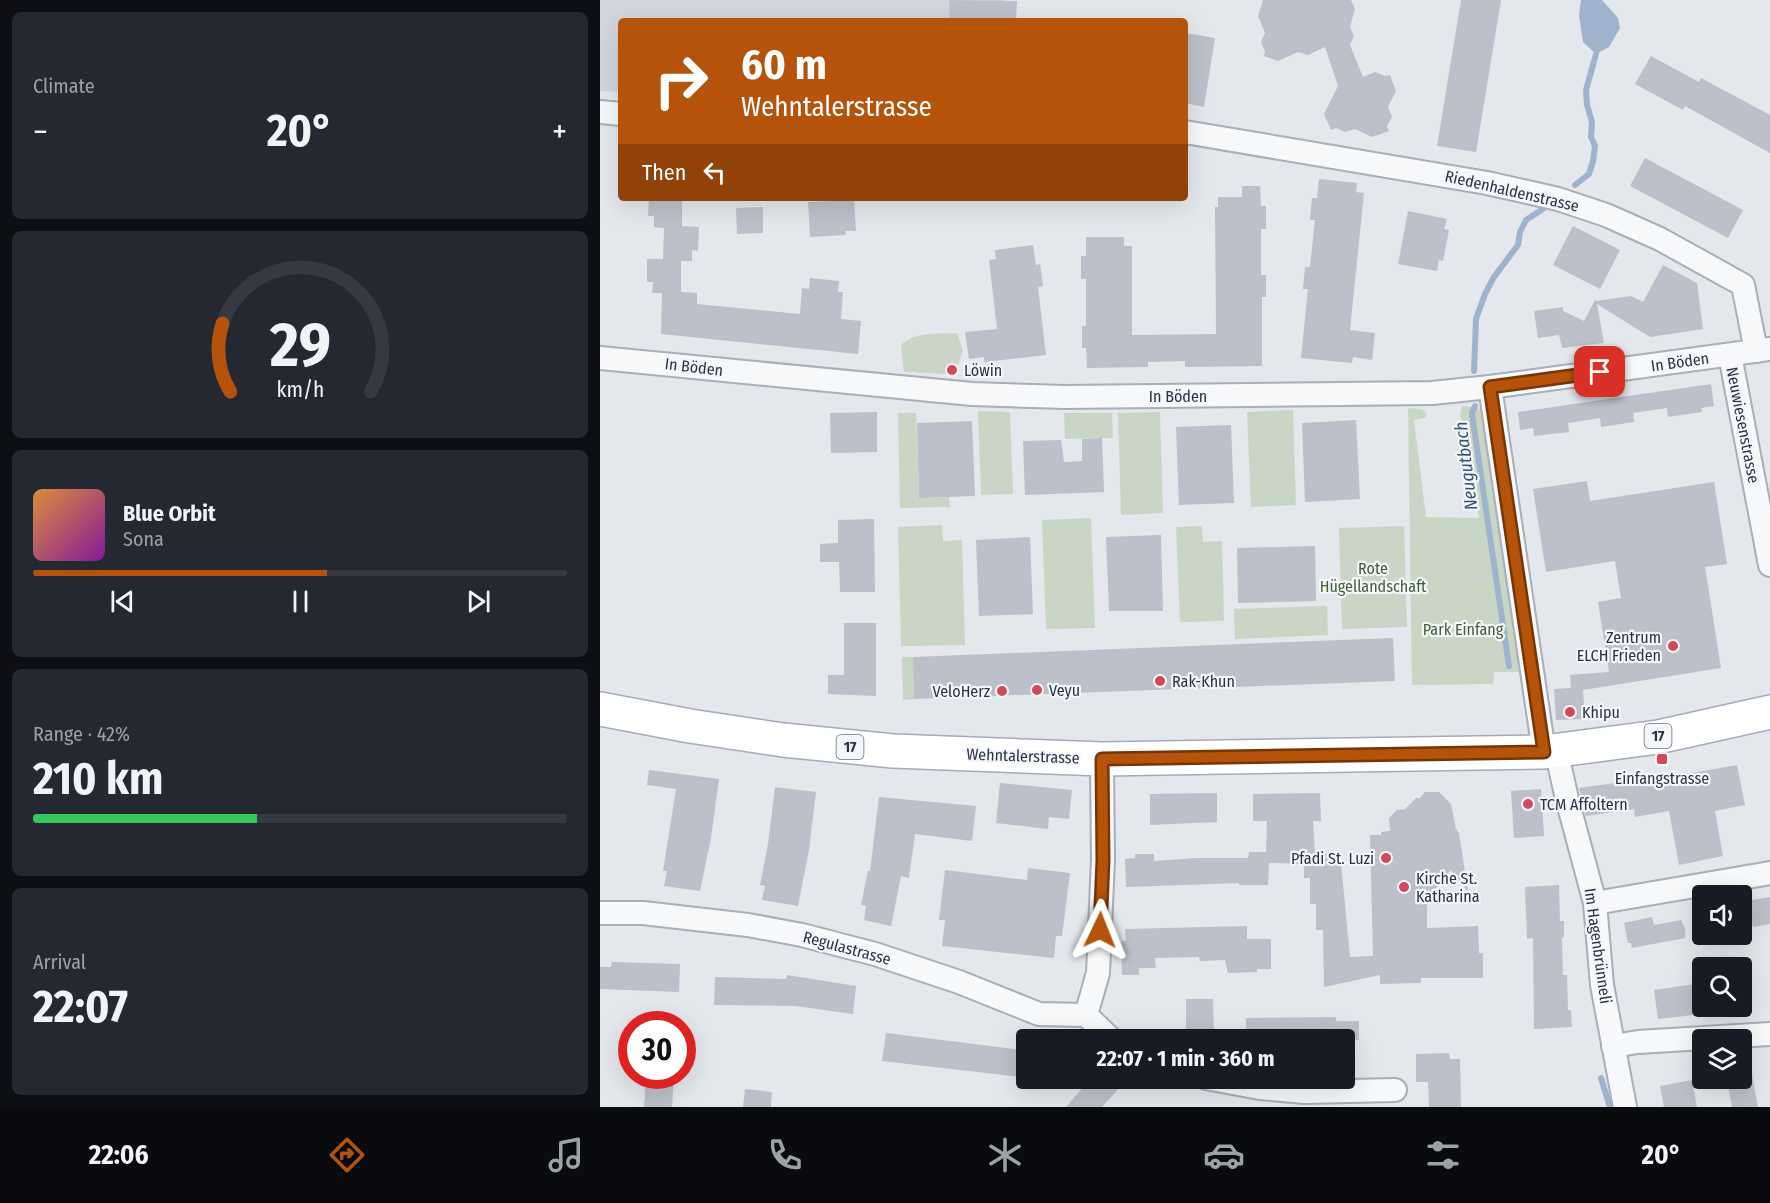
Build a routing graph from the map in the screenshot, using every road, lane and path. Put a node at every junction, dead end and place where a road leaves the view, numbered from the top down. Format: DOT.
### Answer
graph roads {
  1 [pos="600,112"];
  2 [pos="618,114"];
  3 [pos="1188,133"];
  4 [pos="1763,350"];
  5 [pos="1730,355"];
  6 [pos="600,358"];
  7 [pos="1490,387"];
  8 [pos="1770,565"];
  9 [pos="600,709"];
  10 [pos="1770,712"];
  11 [pos="1550,751"];
  12 [pos="1102,759"];
  13 [pos="1770,873"];
  14 [pos="1595,903"];
  15 [pos="600,913"];
  16 [pos="1086,1015"];
  17 [pos="1101,1029"];
  18 [pos="1770,1034"];
  19 [pos="1613,1046"];
  20 [pos="1271,1089"];
  21 [pos="1395,1090"];
  22 [pos="1624,1107"];
  1 -- 2 [label="street"];
  3 -- 4 [label="street, Riedenhaldenstrasse"];
  4 -- 5 [label="street, In Böden"];
  5 -- 7 [label="street, In Böden"];
  5 -- 8 [label="street, Neuwiesenstrasse"];
  6 -- 7 [label="street, In Böden"];
  7 -- 11 [label="street"];
  9 -- 12 [label="main road, Wehntalerstrasse / 17"];
  10 -- 11 [label="main road, Wehntalerstrasse / 17"];
  11 -- 12 [label="main road, Wehntalerstrasse / 17"];
  11 -- 14 [label="street, Im Hagenbrünneli"];
  12 -- 16 [label="street"];
  13 -- 14 [label="street"];
  14 -- 19 [label="street, Im Hagenbrünneli"];
  15 -- 16 [label="street, Regulastrasse"];
  16 -- 17 [label="street"];
  18 -- 19 [label="street"];
  19 -- 22 [label="street, Im Hagenbrünneli"];
  20 -- 21 [label="street"];
}
